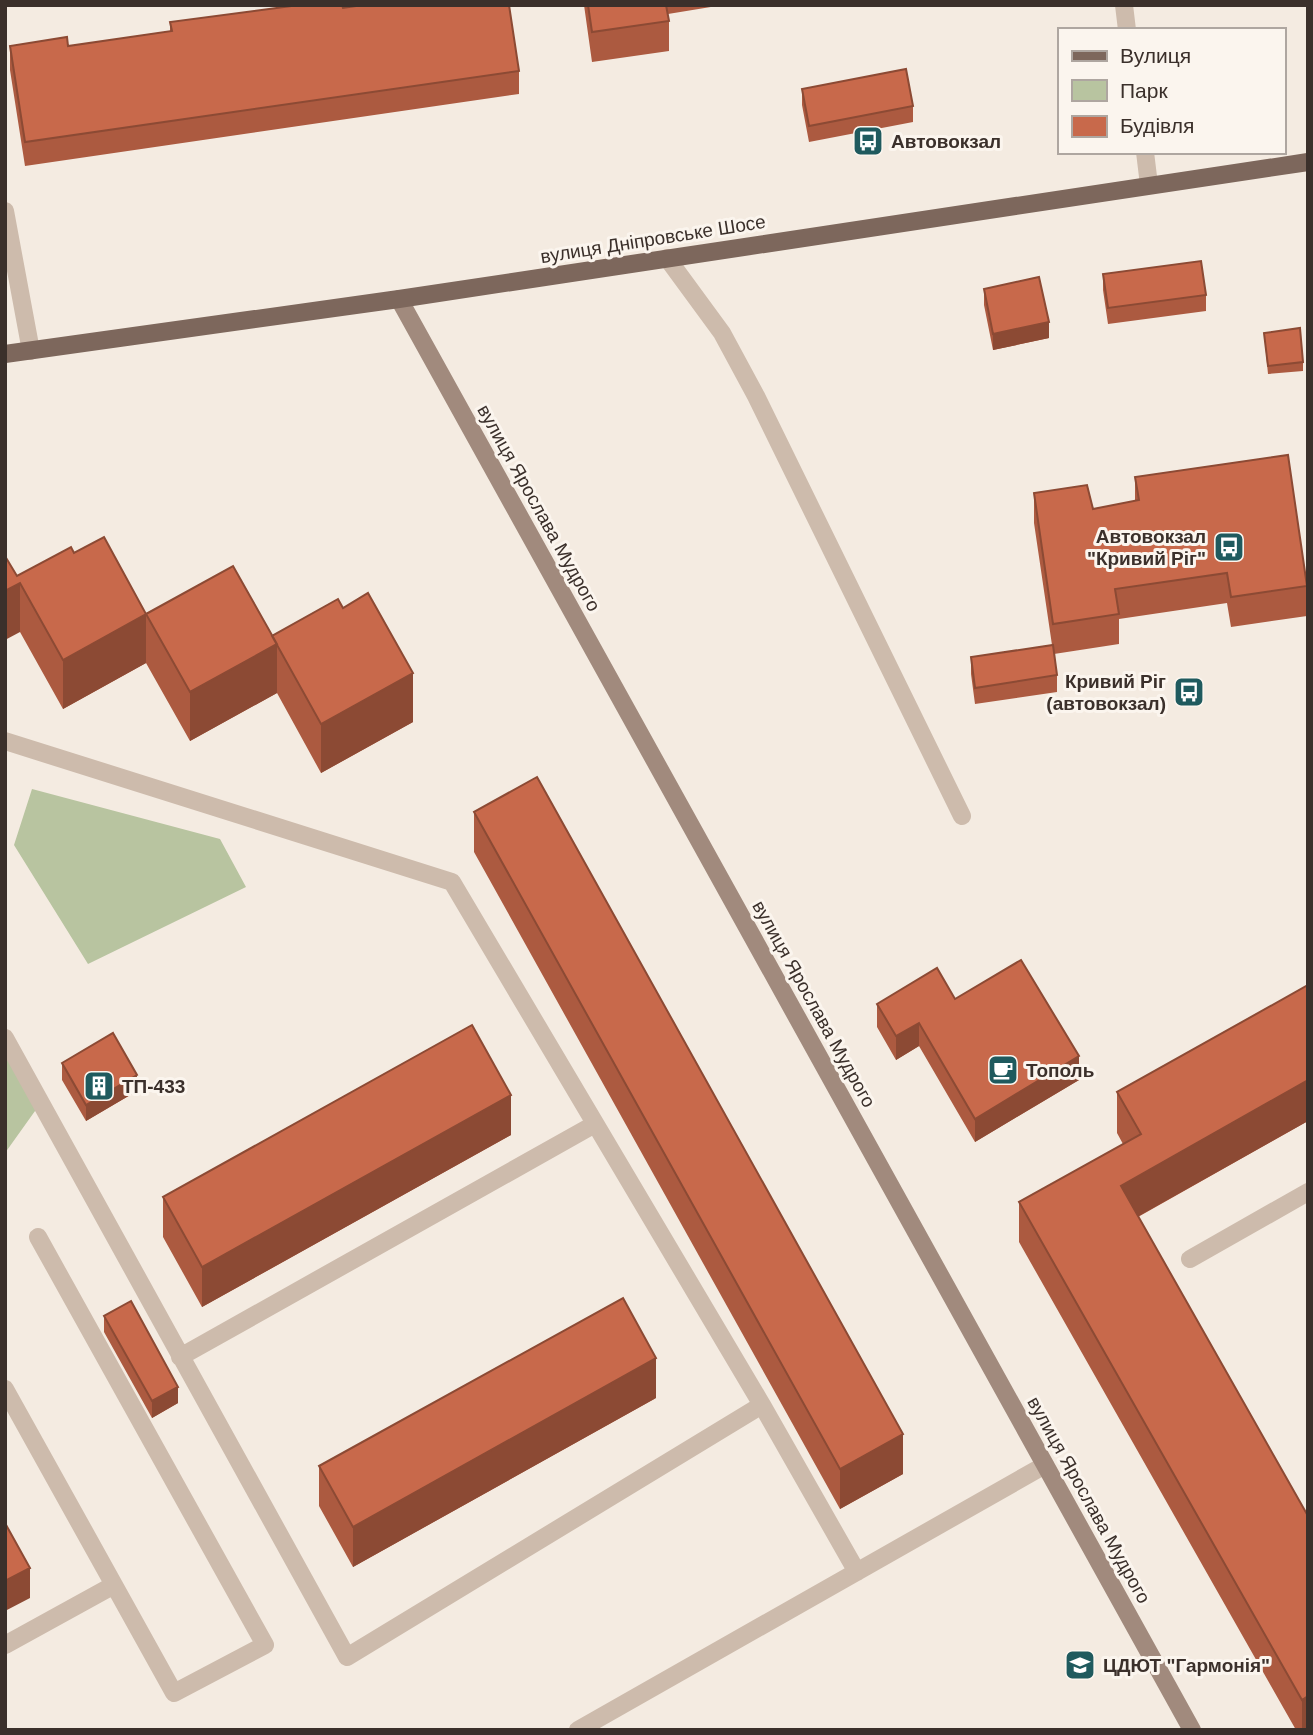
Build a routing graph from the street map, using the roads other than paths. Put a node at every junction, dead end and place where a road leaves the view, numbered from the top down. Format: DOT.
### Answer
graph roads {
  1 [pos="1124,5"];
  2 [pos="1127,28"];
  3 [pos="1144,154"];
  4 [pos="1308,162"];
  5 [pos="1149,185"];
  6 [pos="5,211"];
  7 [pos="667,258"];
  8 [pos="399,299"];
  9 [pos="31,351"];
  10 [pos="5,354"];
  11 [pos="5,741"];
  12 [pos="962,816"];
  13 [pos="5,1038"];
  14 [pos="595,1124"];
  15 [pos="1308,1192"];
  16 [pos="38,1237"];
  17 [pos="1190,1259"];
  18 [pos="180,1357"];
  19 [pos="5,1389"];
  20 [pos="762,1405"];
  21 [pos="1045,1465"];
  22 [pos="857,1572"];
  23 [pos="114,1585"];
  24 [pos="5,1645"];
  25 [pos="578,1730"];
  26 [pos="1192,1730"];
  1 -- 2 [label="lane"];
  3 -- 5 [label="lane"];
  4 -- 5 [label="main road, вулиця Дніпровське Шосе"];
  5 -- 7 [label="main road, вулиця Дніпровське Шосе"];
  6 -- 9 [label="lane"];
  7 -- 8 [label="main road, вулиця Дніпровське Шосе"];
  7 -- 12 [label="lane"];
  8 -- 9 [label="main road, вулиця Дніпровське Шосе"];
  8 -- 21 [label="street, вулиця Ярослава Мудрого"];
  9 -- 10 [label="main road, вулиця Дніпровське Шосе"];
  11 -- 14 [label="lane"];
  13 -- 18 [label="lane"];
  14 -- 18 [label="lane"];
  14 -- 20 [label="lane"];
  15 -- 17 [label="lane"];
  16 -- 23 [label="lane"];
  18 -- 20 [label="lane"];
  19 -- 23 [label="lane"];
  20 -- 22 [label="lane"];
  21 -- 22 [label="lane"];
  21 -- 26 [label="street, вулиця Ярослава Мудрого"];
  22 -- 25 [label="lane"];
  23 -- 24 [label="lane"];
}
